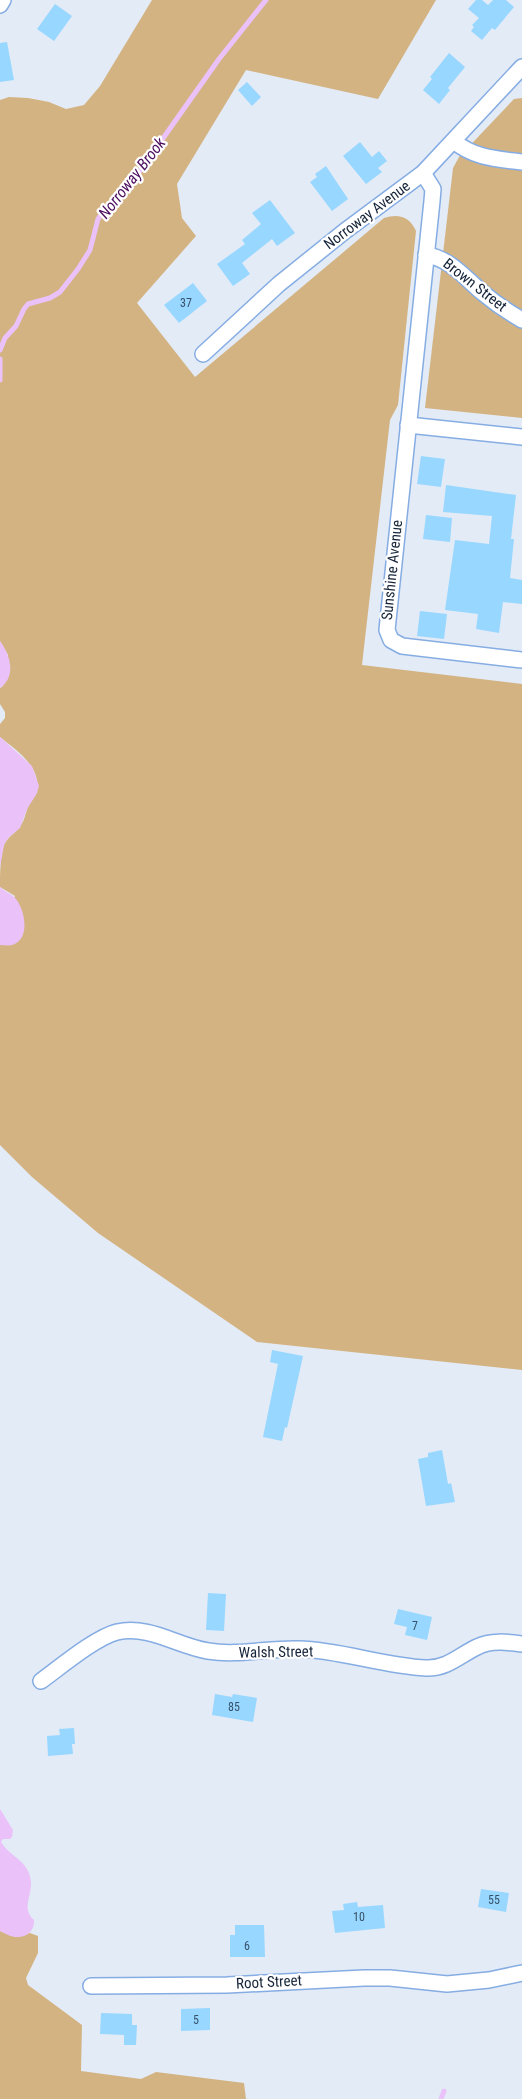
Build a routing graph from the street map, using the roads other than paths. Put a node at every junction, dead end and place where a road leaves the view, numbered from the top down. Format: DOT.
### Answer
graph roads {
  1 [pos="3,0"];
  2 [pos="0,5"];
  3 [pos="522,67"];
  4 [pos="454,141"];
  5 [pos="522,162"];
  6 [pos="423,173"];
  7 [pos="426,255"];
  8 [pos="522,320"];
  9 [pos="203,354"];
  10 [pos="408,425"];
  11 [pos="522,437"];
  12 [pos="522,660"];
  13 [pos="522,1644"];
  14 [pos="41,1681"];
  15 [pos="522,1973"];
  16 [pos="91,1986"];
  1 -- 2 [label="street"];
  3 -- 4 [label="street, Norroway Avenue"];
  4 -- 5 [label="street"];
  4 -- 6 [label="street, Norroway Avenue"];
  6 -- 7 [label="street, Sunshine Avenue"];
  6 -- 9 [label="street, Norroway Avenue"];
  7 -- 8 [label="street, Brown Street"];
  7 -- 10 [label="street, Sunshine Avenue"];
  10 -- 11 [label="street"];
  10 -- 12 [label="street, Sunshine Avenue"];
  13 -- 14 [label="street, Walsh Street"];
  15 -- 16 [label="street, Root Street"];
}
